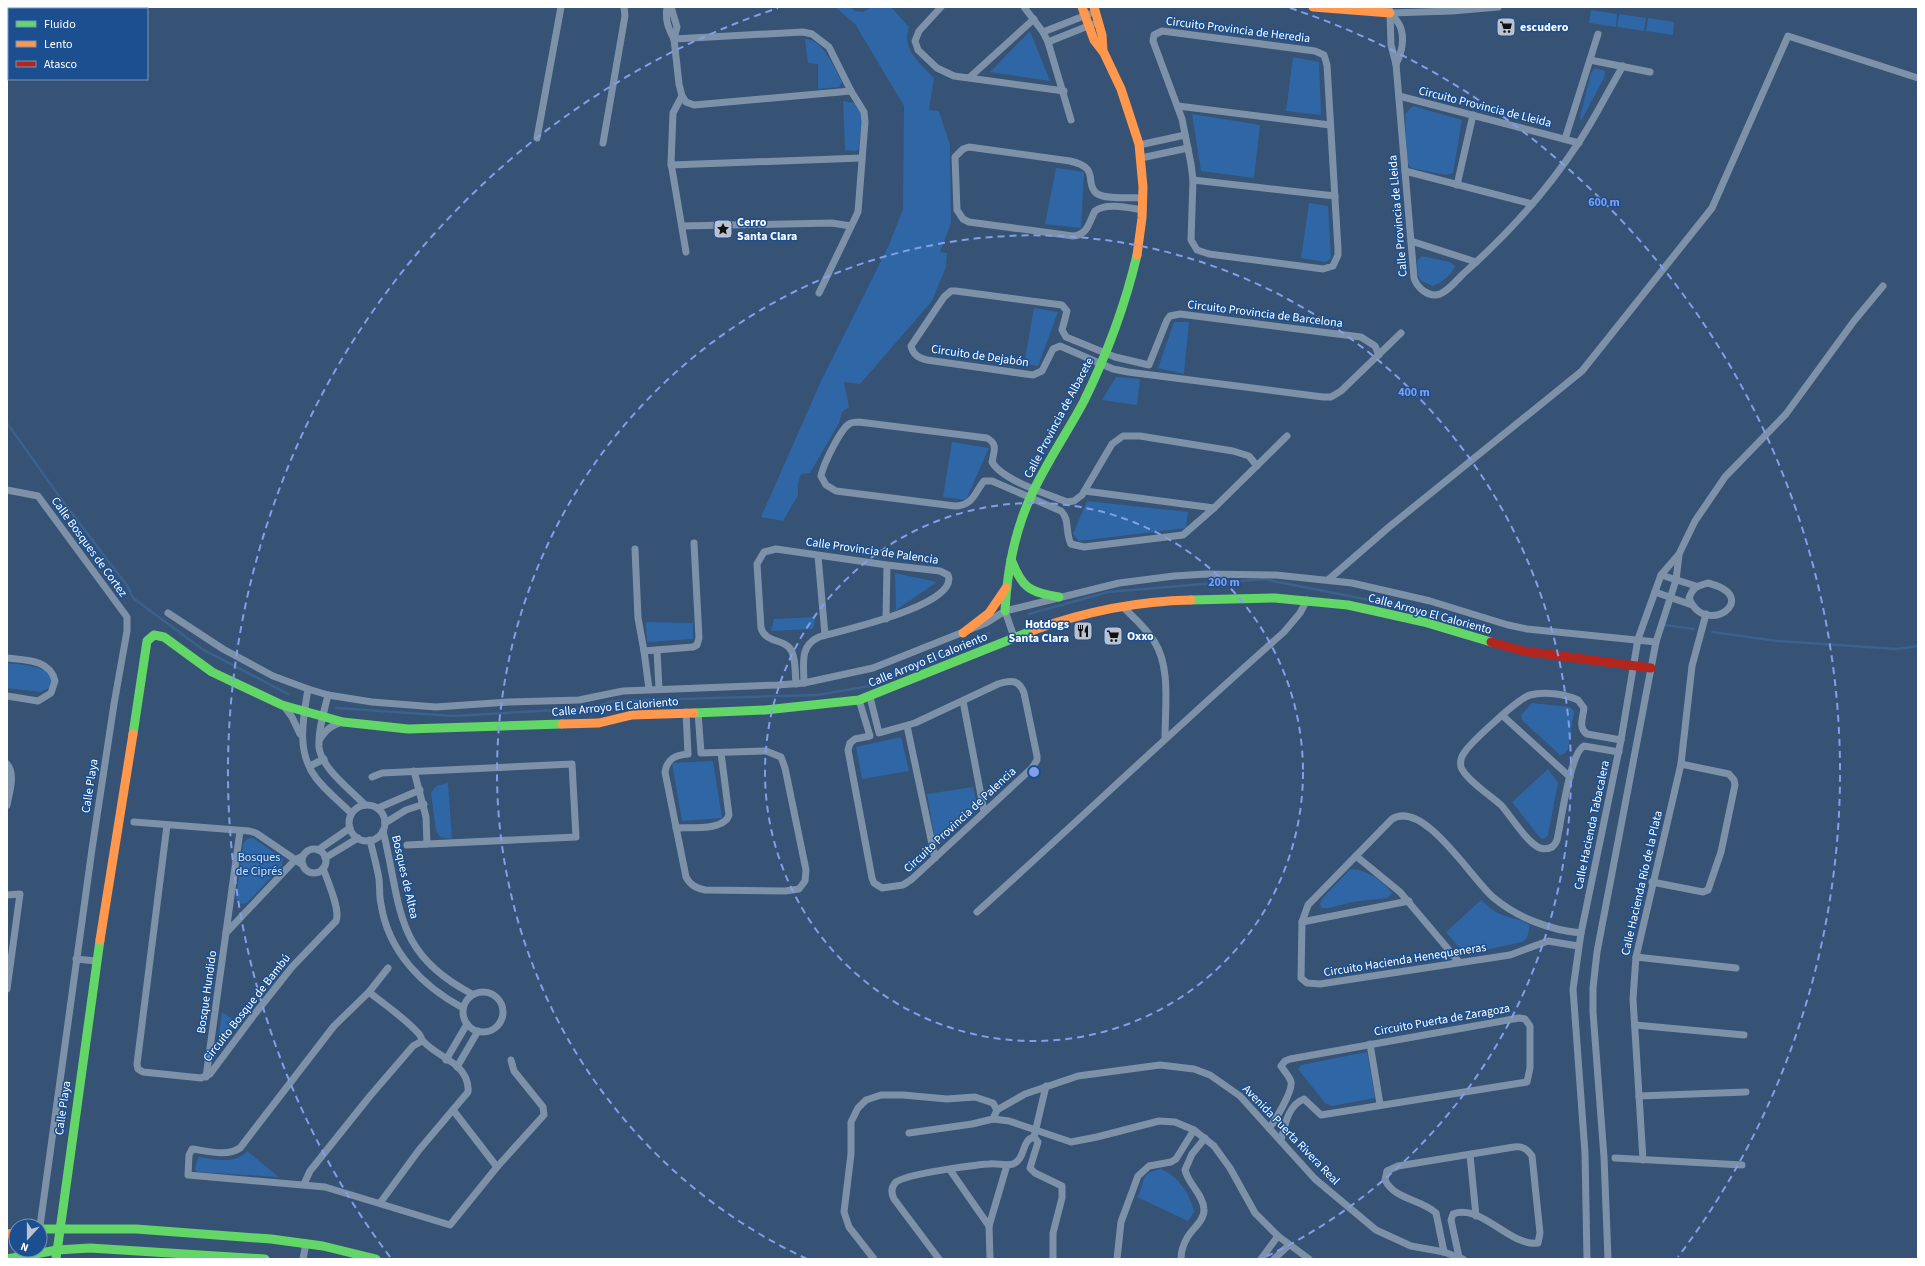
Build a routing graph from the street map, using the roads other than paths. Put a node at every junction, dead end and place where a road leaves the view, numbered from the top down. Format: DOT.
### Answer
graph roads {
  1 [pos="561,7"];
  2 [pos="624,7"];
  3 [pos="667,7"];
  4 [pos="671,7"];
  5 [pos="941,7"];
  6 [pos="1024,7"];
  7 [pos="1313,7"];
  8 [pos="1498,7"];
  9 [pos="1095,9"];
  10 [pos="1389,10"];
  11 [pos="1084,11"];
  12 [pos="1034,19"];
  13 [pos="1093,24"];
  14 [pos="1044,32"];
  15 [pos="1598,34"];
  16 [pos="674,39"];
  17 [pos="1048,42"];
  18 [pos="1590,60"];
  19 [pos="1396,64"];
  20 [pos="1623,66"];
  21 [pos="1650,72"];
  22 [pos="970,77"];
  23 [pos="1918,78"];
  24 [pos="851,91"];
  25 [pos="1064,91"];
  26 [pos="682,96"];
  27 [pos="1399,96"];
  28 [pos="1178,106"];
  29 [pos="1473,115"];
  30 [pos="1071,120"];
  31 [pos="1330,125"];
  32 [pos="1185,136"];
  33 [pos="537,138"];
  34 [pos="1565,139"];
  35 [pos="1578,142"];
  36 [pos="603,143"];
  37 [pos="1139,145"];
  38 [pos="1188,148"];
  39 [pos="862,158"];
  40 [pos="1142,158"];
  41 [pos="671,165"];
  42 [pos="1405,171"];
  43 [pos="1193,180"];
  44 [pos="1457,184"];
  45 [pos="1335,196"];
  46 [pos="1143,198"];
  47 [pos="1532,204"];
  48 [pos="1143,210"];
  49 [pos="682,226"];
  50 [pos="851,226"];
  51 [pos="1411,242"];
  52 [pos="686,252"];
  53 [pos="1476,262"];
  54 [pos="1883,286"];
  55 [pos="819,293"];
  56 [pos="1401,333"];
  57 [pos="1106,353"];
  58 [pos="1379,355"];
  59 [pos="1101,364"];
  60 [pos="1149,365"];
  61 [pos="1150,375"];
  62 [pos="1288,436"];
  63 [pos="1258,466"];
  64 [pos="7,490"];
  65 [pos="1085,491"];
  66 [pos="1033,493"];
  67 [pos="1214,508"];
  68 [pos="694,543"];
  69 [pos="635,549"];
  70 [pos="1679,554"];
  71 [pos="818,556"];
  72 [pos="1010,558"];
  73 [pos="887,565"];
  74 [pos="1662,575"];
  75 [pos="1328,580"];
  76 [pos="1676,580"];
  77 [pos="1696,586"];
  78 [pos="1006,588"];
  79 [pos="1655,592"];
  80 [pos="1670,597"];
  81 [pos="1059,598"];
  82 [pos="1307,600"];
  83 [pos="1692,605"];
  84 [pos="1122,607"];
  85 [pos="1005,611"];
  86 [pos="168,613"];
  87 [pos="1706,614"];
  88 [pos="127,617"];
  89 [pos="886,619"];
  90 [pos="962,633"];
  91 [pos="154,635"];
  92 [pos="825,636"];
  93 [pos="1014,637"];
  94 [pos="1638,640"];
  95 [pos="1656,642"];
  96 [pos="657,650"];
  97 [pos="644,651"];
  98 [pos="7,658"];
  99 [pos="1633,665"];
  100 [pos="1651,668"];
  101 [pos="804,682"];
  102 [pos="796,684"];
  103 [pos="308,689"];
  104 [pos="659,689"];
  105 [pos="649,690"];
  106 [pos="328,695"];
  107 [pos="7,696"];
  108 [pos="870,697"];
  109 [pos="859,700"];
  110 [pos="962,701"];
  111 [pos="282,705"];
  112 [pos="304,711"];
  113 [pos="686,712"];
  114 [pos="698,712"];
  115 [pos="324,716"];
  116 [pos="1503,716"];
  117 [pos="343,722"];
  118 [pos="907,726"];
  119 [pos="879,733"];
  120 [pos="870,736"];
  121 [pos="302,738"];
  122 [pos="1165,738"];
  123 [pos="320,739"];
  124 [pos="1621,740"];
  125 [pos="1619,752"];
  126 [pos="701,753"];
  127 [pos="721,753"];
  128 [pos="688,754"];
  129 [pos="324,759"];
  130 [pos="7,764"];
  131 [pos="1681,764"];
  132 [pos="310,766"];
  133 [pos="414,771"];
  134 [pos="372,777"];
  135 [pos="1570,777"];
  136 [pos="420,790"];
  137 [pos="424,804"];
  138 [pos="7,805"];
  139 [pos="365,805"];
  140 [pos="378,808"];
  141 [pos="984,811"];
  142 [pos="351,813"];
  143 [pos="134,822"];
  144 [pos="385,823"];
  145 [pos="167,825"];
  146 [pos="350,828"];
  147 [pos="676,828"];
  148 [pos="240,831"];
  149 [pos="383,831"];
  150 [pos="358,838"];
  151 [pos="370,840"];
  152 [pos="427,844"];
  153 [pos="407,845"];
  154 [pos="318,850"];
  155 [pos="303,856"];
  156 [pos="1356,856"];
  157 [pos="325,858"];
  158 [pos="935,858"];
  159 [pos="295,860"];
  160 [pos="303,865"];
  161 [pos="323,868"];
  162 [pos="316,872"];
  163 [pos="328,882"];
  164 [pos="1652,882"];
  165 [pos="7,895"];
  166 [pos="1409,902"];
  167 [pos="977,912"];
  168 [pos="1302,922"];
  169 [pos="1581,933"];
  170 [pos="226,934"];
  171 [pos="1578,946"];
  172 [pos="1636,956"];
  173 [pos="76,959"];
  174 [pos="96,961"];
  175 [pos="1459,962"];
  176 [pos="388,968"];
  177 [pos="1736,968"];
  178 [pos="7,989"];
  179 [pos="369,992"];
  180 [pos="472,994"];
  181 [pos="463,1008"];
  182 [pos="467,1024"];
  183 [pos="1635,1025"];
  184 [pos="478,1032"];
  185 [pos="1744,1035"];
  186 [pos="422,1041"];
  187 [pos="1370,1044"];
  188 [pos="446,1060"];
  189 [pos="511,1060"];
  190 [pos="457,1067"];
  191 [pos="206,1077"];
  192 [pos="1046,1086"];
  193 [pos="1746,1092"];
  194 [pos="1639,1096"];
  195 [pos="1380,1104"];
  196 [pos="453,1110"];
  197 [pos="997,1110"];
  198 [pos="993,1119"];
  199 [pos="1269,1128"];
  200 [pos="1194,1130"];
  201 [pos="909,1133"];
  202 [pos="1035,1134"];
  203 [pos="1205,1138"];
  204 [pos="1280,1140"];
  205 [pos="1470,1155"];
  206 [pos="1616,1158"];
  207 [pos="1643,1160"];
  208 [pos="1007,1165"];
  209 [pos="1742,1165"];
  210 [pos="497,1166"];
  211 [pos="950,1170"];
  212 [pos="304,1184"];
  213 [pos="380,1203"];
  214 [pos="1476,1216"];
  215 [pos="41,1218"];
  216 [pos="989,1226"];
  217 [pos="48,1227"];
  218 [pos="58,1228"];
  219 [pos="1278,1236"];
  220 [pos="306,1243"];
  221 [pos="1289,1244"];
  222 [pos="343,1250"];
  223 [pos="1444,1252"];
  224 [pos="56,1255"];
  225 [pos="1461,1258"];
  226 [pos="265,1259"];
  227 [pos="303,1259"];
  228 [pos="340,1259"];
  229 [pos="376,1259"];
  230 [pos="874,1259"];
  231 [pos="939,1259"];
  232 [pos="990,1259"];
  233 [pos="1053,1259"];
  234 [pos="1118,1259"];
  235 [pos="1181,1259"];
  236 [pos="1261,1259"];
  237 [pos="1274,1259"];
  238 [pos="1308,1259"];
  239 [pos="1587,1259"];
  240 [pos="1608,1259"];
  1 -- 33 [label="street"];
  2 -- 36 [label="street"];
  3 -- 16 [label="street"];
  4 -- 16 [label="street"];
  5 -- 22 [label="street"];
  6 -- 12 [label="street"];
  7 -- 10 [label="street"];
  8 -- 10 [label="street"];
  9 -- 11 [label="street"];
  9 -- 13 [label="street, Calle Provincia de Albacete"];
  10 -- 19 [label="street, Calle Provincia de Lleida"];
  10 -- 19 [label="street, Calle Provincia de Lleida"];
  11 -- 13 [label="street, Calle Provincia de Albacete"];
  11 -- 14 [label="street"];
  12 -- 14 [label="street"];
  12 -- 22 [label="street"];
  13 -- 17 [label="street"];
  13 -- 37 [label="street, Calle Provincia de Albacete"];
  14 -- 17 [label="street"];
  15 -- 18 [label="street, Circuito Provincia de Lleida"];
  16 -- 24 [label="street"];
  16 -- 26 [label="street"];
  17 -- 25 [label="street"];
  18 -- 20 [label="street"];
  18 -- 34 [label="street, Circuito Provincia de Lleida"];
  19 -- 27 [label="street, Calle Provincia de Lleida"];
  20 -- 21 [label="street"];
  20 -- 35 [label="street, Calle Provincia de Lleida"];
  22 -- 25 [label="street"];
  23 -- 75 [label="street"];
  24 -- 26 [label="street"];
  24 -- 39 [label="street"];
  25 -- 30 [label="street"];
  26 -- 41 [label="street"];
  27 -- 29 [label="street, Circuito Provincia de Lleida"];
  27 -- 42 [label="street, Calle Provincia de Lleida"];
  28 -- 31 [label="street"];
  28 -- 31 [label="street, Circuito Provincia de Heredia"];
  28 -- 32 [label="street, Circuito Provincia de Heredia"];
  29 -- 34 [label="street, Circuito Provincia de Lleida"];
  29 -- 44 [label="street"];
  31 -- 45 [label="street, Circuito Provincia de Heredia"];
  32 -- 37 [label="street"];
  32 -- 38 [label="street, Circuito Provincia de Heredia"];
  34 -- 35 [label="street, Circuito Provincia de Lleida"];
  35 -- 47 [label="street, Calle Provincia de Lleida"];
  37 -- 40 [label="street, Calle Provincia de Albacete"];
  38 -- 40 [label="street"];
  38 -- 43 [label="street, Circuito Provincia de Heredia"];
  39 -- 41 [label="street"];
  39 -- 50 [label="street"];
  40 -- 46 [label="street, Calle Provincia de Albacete"];
  41 -- 49 [label="street"];
  42 -- 44 [label="street"];
  42 -- 51 [label="street, Calle Provincia de Lleida"];
  43 -- 45 [label="street"];
  43 -- 45 [label="street, Circuito Provincia de Heredia"];
  44 -- 47 [label="street"];
  46 -- 48 [label="street, Calle Provincia de Albacete"];
  46 -- 48 [label="street"];
  47 -- 53 [label="street, Calle Provincia de Lleida"];
  48 -- 57 [label="street, Calle Provincia de Albacete"];
  49 -- 50 [label="street"];
  49 -- 52 [label="street"];
  50 -- 55 [label="street"];
  51 -- 53 [label="street"];
  51 -- 53 [label="street, Calle Provincia de Lleida"];
  54 -- 70 [label="street"];
  56 -- 58 [label="street"];
  57 -- 59 [label="street, Calle Provincia de Albacete"];
  57 -- 59 [label="street, Circuito de Dejabón"];
  57 -- 60 [label="street"];
  58 -- 60 [label="street, Circuito Provincia de Barcelona"];
  58 -- 61 [label="street"];
  59 -- 61 [label="street"];
  59 -- 66 [label="street, Calle Provincia de Albacete"];
  60 -- 61 [label="street, Circuito Provincia de Barcelona"];
  62 -- 63 [label="street"];
  63 -- 65 [label="street"];
  63 -- 67 [label="street"];
  64 -- 88 [label="street, Calle Bosques de Cortez"];
  65 -- 66 [label="street"];
  65 -- 67 [label="street"];
  66 -- 66 [label="street"];
  66 -- 67 [label="street"];
  66 -- 72 [label="street, Calle Provincia de Albacete"];
  68 -- 96 [label="street"];
  69 -- 97 [label="street"];
  70 -- 74 [label="street, Calle Hacienda Tabacalera"];
  70 -- 76 [label="street"];
  71 -- 73 [label="street, Calle Provincia de Palencia"];
  71 -- 92 [label="street"];
  71 -- 102 [label="street, Calle Provincia de Palencia"];
  72 -- 78 [label="street, Calle Provincia de Albacete"];
  72 -- 81 [label="street"];
  73 -- 89 [label="street"];
  73 -- 89 [label="street, Calle Provincia de Palencia"];
  74 -- 76 [label="street"];
  74 -- 79 [label="street, Calle Hacienda Tabacalera"];
  75 -- 81 [label="street, Calle Arroyo El Caloriento"];
  75 -- 94 [label="street, Calle Arroyo El Caloriento"];
  76 -- 77 [label="street"];
  76 -- 80 [label="street"];
  77 -- 83 [label="street"];
  77 -- 87 [label="street"];
  78 -- 85 [label="street, Calle Provincia de Albacete"];
  78 -- 90 [label="street"];
  79 -- 80 [label="street"];
  79 -- 94 [label="street, Calle Hacienda Tabacalera"];
  80 -- 83 [label="street"];
  80 -- 95 [label="street"];
  81 -- 85 [label="street, Calle Arroyo El Caloriento"];
  82 -- 84 [label="street, Calle Arroyo El Caloriento"];
  82 -- 99 [label="street, Calle Arroyo El Caloriento"];
  82 -- 122 [label="street"];
  83 -- 87 [label="street"];
  84 -- 93 [label="street, Calle Arroyo El Caloriento"];
  84 -- 122 [label="street"];
  85 -- 90 [label="street, Calle Arroyo El Caloriento"];
  85 -- 93 [label="street"];
  86 -- 103 [label="street, Calle Arroyo El Caloriento"];
  87 -- 131 [label="street, Calle Hacienda Río de la Plata"];
  88 -- 173 [label="street, Calle Playa"];
  89 -- 92 [label="street, Calle Provincia de Palencia"];
  90 -- 101 [label="street, Calle Arroyo El Caloriento"];
  91 -- 111 [label="street, Calle Arroyo El Caloriento"];
  91 -- 174 [label="street, Calle Playa"];
  92 -- 101 [label="street, Calle Provincia de Palencia"];
  93 -- 108 [label="street, Calle Arroyo El Caloriento"];
  94 -- 95 [label="street, Calle Arroyo El Caloriento"];
  94 -- 99 [label="street, Calle Hacienda Tabacalera"];
  95 -- 100 [label="street"];
  96 -- 97 [label="street"];
  96 -- 104 [label="street"];
  97 -- 105 [label="street"];
  98 -- 107 [label="street"];
  99 -- 100 [label="street, Calle Arroyo El Caloriento"];
  99 -- 124 [label="street, Calle Hacienda Tabacalera"];
  100 -- 240 [label="street"];
  101 -- 102 [label="street, Calle Arroyo El Caloriento"];
  102 -- 104 [label="street, Calle Arroyo El Caloriento"];
  103 -- 106 [label="street, Calle Arroyo El Caloriento"];
  103 -- 112 [label="street"];
  104 -- 105 [label="street, Calle Arroyo El Caloriento"];
  105 -- 106 [label="street, Calle Arroyo El Caloriento"];
  106 -- 115 [label="street"];
  108 -- 109 [label="street, Calle Arroyo El Caloriento"];
  108 -- 119 [label="street"];
  109 -- 114 [label="street, Calle Arroyo El Caloriento"];
  109 -- 120 [label="street"];
  110 -- 118 [label="street, Circuito Provincia de Palencia"];
  110 -- 141 [label="street"];
  110 -- 141 [label="street, Circuito Provincia de Palencia"];
  111 -- 112 [label="street, Calle Arroyo El Caloriento"];
  111 -- 121 [label="street"];
  112 -- 115 [label="street, Calle Arroyo El Caloriento"];
  112 -- 121 [label="street"];
  113 -- 114 [label="street, Calle Arroyo El Caloriento"];
  113 -- 117 [label="street, Calle Arroyo El Caloriento"];
  113 -- 128 [label="street"];
  114 -- 126 [label="street"];
  115 -- 117 [label="street, Calle Arroyo El Caloriento"];
  115 -- 123 [label="street"];
  116 -- 124 [label="street"];
  116 -- 135 [label="street"];
  116 -- 135 [label="street"];
  117 -- 123 [label="street"];
  118 -- 119 [label="street, Circuito Provincia de Palencia"];
  118 -- 158 [label="street"];
  119 -- 120 [label="street, Circuito Provincia de Palencia"];
  120 -- 158 [label="street, Circuito Provincia de Palencia"];
  121 -- 132 [label="street"];
  122 -- 167 [label="street"];
  123 -- 129 [label="street"];
  124 -- 125 [label="street, Calle Hacienda Tabacalera"];
  125 -- 135 [label="street"];
  125 -- 169 [label="street, Calle Hacienda Tabacalera"];
  126 -- 127 [label="street"];
  126 -- 128 [label="street"];
  127 -- 147 [label="street"];
  127 -- 147 [label="street"];
  128 -- 147 [label="street"];
  129 -- 132 [label="street"];
  129 -- 139 [label="street"];
  130 -- 138 [label="street"];
  131 -- 164 [label="street, Calle Hacienda Río de la Plata"];
  131 -- 164 [label="street"];
  132 -- 142 [label="street"];
  133 -- 134 [label="street"];
  133 -- 136 [label="street"];
  133 -- 152 [label="street"];
  136 -- 137 [label="street"];
  136 -- 140 [label="street"];
  137 -- 144 [label="street"];
  137 -- 152 [label="street"];
  139 -- 140 [label="street"];
  139 -- 142 [label="street"];
  140 -- 144 [label="street"];
  141 -- 158 [label="street, Circuito Provincia de Palencia"];
  142 -- 146 [label="street"];
  143 -- 145 [label="street"];
  144 -- 149 [label="street"];
  145 -- 148 [label="street"];
  145 -- 191 [label="street, Circuito Bosque de Bambú"];
  146 -- 150 [label="street"];
  146 -- 154 [label="street"];
  148 -- 159 [label="street"];
  148 -- 170 [label="street, Bosque Hundido"];
  149 -- 151 [label="street"];
  149 -- 180 [label="street, Bosques de Altea"];
  150 -- 151 [label="street"];
  150 -- 157 [label="street"];
  151 -- 181 [label="street"];
  152 -- 153 [label="street"];
  154 -- 155 [label="street"];
  154 -- 157 [label="street"];
  155 -- 159 [label="street"];
  155 -- 160 [label="street"];
  156 -- 166 [label="street"];
  156 -- 168 [label="street, Circuito Hacienda Henequeneras"];
  156 -- 169 [label="street, Circuito Hacienda Henequeneras"];
  157 -- 161 [label="street"];
  159 -- 160 [label="street"];
  159 -- 170 [label="street"];
  160 -- 162 [label="street"];
  161 -- 162 [label="street"];
  161 -- 163 [label="street, Circuito Bosque de Bambú"];
  162 -- 163 [label="street"];
  163 -- 191 [label="street, Circuito Bosque de Bambú"];
  164 -- 172 [label="street, Calle Hacienda Río de la Plata"];
  165 -- 178 [label="street"];
  166 -- 168 [label="street"];
  166 -- 175 [label="street"];
  168 -- 175 [label="street, Circuito Hacienda Henequeneras"];
  169 -- 171 [label="street, Calle Hacienda Tabacalera"];
  170 -- 191 [label="street, Bosque Hundido"];
  171 -- 175 [label="street, Circuito Hacienda Henequeneras"];
  171 -- 239 [label="street, Calle Hacienda Tabacalera"];
  172 -- 177 [label="street"];
  172 -- 183 [label="street, Calle Hacienda Río de la Plata"];
  173 -- 174 [label="street"];
  173 -- 215 [label="street, Calle Playa"];
  174 -- 218 [label="street, Calle Playa"];
  176 -- 179 [label="street"];
  179 -- 186 [label="street"];
  179 -- 212 [label="street"];
  180 -- 181 [label="street"];
  180 -- 184 [label="street"];
  181 -- 182 [label="street"];
  182 -- 184 [label="street"];
  182 -- 188 [label="street"];
  183 -- 185 [label="street"];
  183 -- 194 [label="street, Calle Hacienda Río de la Plata"];
  184 -- 190 [label="street"];
  186 -- 188 [label="street"];
  186 -- 212 [label="street"];
  187 -- 195 [label="street"];
  187 -- 195 [label="street, Circuito Puerta de Zaragoza"];
  187 -- 199 [label="street, Circuito Puerta de Zaragoza"];
  188 -- 190 [label="street"];
  189 -- 210 [label="street"];
  190 -- 196 [label="street"];
  192 -- 197 [label="street, Avenida Puerta Rivera Real"];
  192 -- 199 [label="street, Avenida Puerta Rivera Real"];
  192 -- 202 [label="street"];
  193 -- 194 [label="street"];
  194 -- 207 [label="street, Calle Hacienda Río de la Plata"];
  195 -- 204 [label="street, Circuito Puerta de Zaragoza"];
  196 -- 210 [label="street"];
  196 -- 213 [label="street"];
  197 -- 198 [label="street"];
  197 -- 230 [label="street"];
  198 -- 201 [label="street"];
  198 -- 202 [label="street"];
  199 -- 204 [label="street, Avenida Puerta Rivera Real"];
  200 -- 202 [label="street"];
  200 -- 203 [label="street"];
  200 -- 234 [label="street"];
  202 -- 208 [label="street"];
  202 -- 233 [label="street"];
  203 -- 219 [label="street"];
  203 -- 235 [label="street"];
  204 -- 223 [label="street, Avenida Puerta Rivera Real"];
  205 -- 214 [label="street"];
  205 -- 214 [label="street"];
  205 -- 223 [label="street"];
  206 -- 207 [label="street"];
  207 -- 209 [label="street"];
  208 -- 211 [label="street"];
  208 -- 216 [label="street"];
  210 -- 213 [label="street"];
  211 -- 216 [label="street"];
  211 -- 231 [label="street"];
  212 -- 213 [label="street"];
  214 -- 225 [label="street"];
  216 -- 232 [label="street"];
  217 -- 218 [label="street"];
  218 -- 220 [label="street"];
  218 -- 224 [label="street, Calle Playa"];
  219 -- 221 [label="street"];
  219 -- 236 [label="street"];
  220 -- 222 [label="street"];
  220 -- 227 [label="street"];
  221 -- 237 [label="street"];
  221 -- 238 [label="street"];
  222 -- 228 [label="street"];
  222 -- 229 [label="street"];
  223 -- 225 [label="street, Avenida Puerta Rivera Real"];
  224 -- 226 [label="street"];
}
